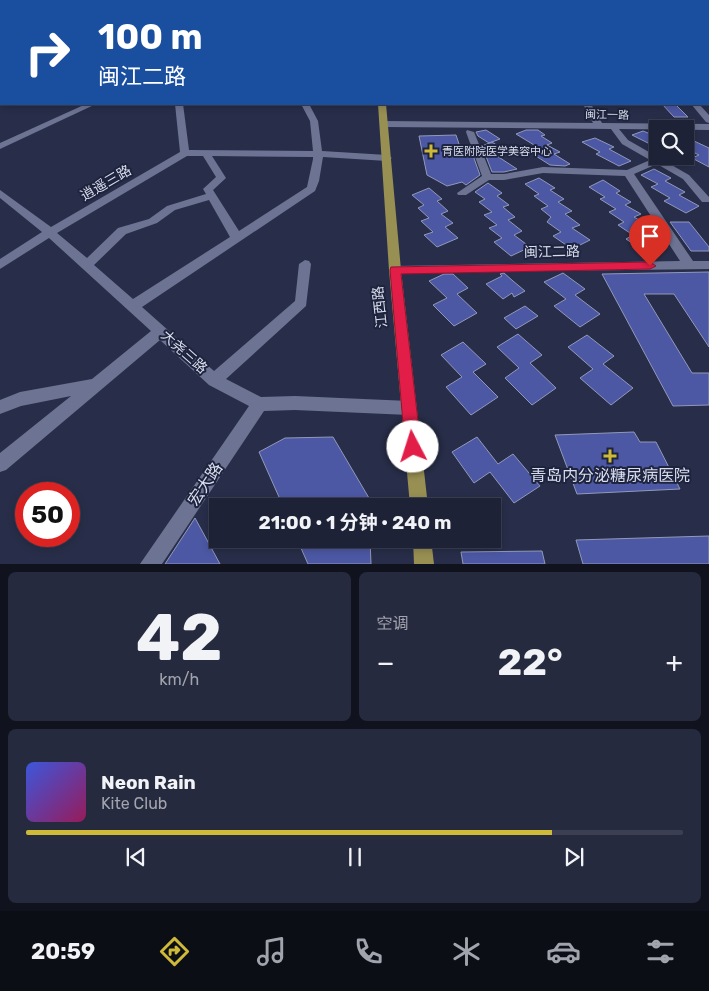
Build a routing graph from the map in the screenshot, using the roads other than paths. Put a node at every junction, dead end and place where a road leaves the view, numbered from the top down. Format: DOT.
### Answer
graph roads {
  1 [pos="90,105"];
  2 [pos="179,105"];
  3 [pos="306,105"];
  4 [pos="382,105"];
  5 [pos="588,105"];
  6 [pos="696,105"];
  7 [pos="709,120"];
  8 [pos="384,124"];
  9 [pos="598,126"];
  10 [pos="613,126"];
  11 [pos="709,127"];
  12 [pos="470,132"];
  13 [pos="0,146"];
  14 [pos="185,153"];
  15 [pos="206,153"];
  16 [pos="318,154"];
  17 [pos="649,156"];
  18 [pos="387,158"];
  19 [pos="649,164"];
  20 [pos="666,165"];
  21 [pos="628,173"];
  22 [pos="487,177"];
  23 [pos="0,193"];
  24 [pos="462,193"];
  25 [pos="212,196"];
  26 [pos="706,200"];
  27 [pos="50,232"];
  28 [pos="237,238"];
  29 [pos="305,264"];
  30 [pos="0,265"];
  31 [pos="87,265"];
  32 [pos="689,265"];
  33 [pos="709,265"];
  34 [pos="395,270"];
  35 [pos="133,306"];
  36 [pos="161,332"];
  37 [pos="214,380"];
  38 [pos="96,385"];
  39 [pos="260,404"];
  40 [pos="0,407"];
  41 [pos="409,408"];
  42 [pos="0,464"];
  43 [pos="417,498"];
  44 [pos="423,548"];
  45 [pos="150,564"];
  46 [pos="424,564"];
  1 -- 13 [label="street"];
  2 -- 14 [label="street"];
  3 -- 16 [label="street"];
  4 -- 8 [label="main road, 江西路"];
  5 -- 9 [label="street"];
  6 -- 7 [label="street"];
  8 -- 9 [label="street, 闽江一路"];
  8 -- 18 [label="main road, 江西路"];
  9 -- 10 [label="street, 闽江一路"];
  10 -- 11 [label="street, 闽江一路"];
  10 -- 17 [label="street"];
  12 -- 22 [label="street"];
  14 -- 15 [label="street"];
  14 -- 27 [label="street, 逍遥三路"];
  15 -- 16 [label="street"];
  15 -- 25 [label="street"];
  16 -- 18 [label="street"];
  16 -- 28 [label="street"];
  18 -- 34 [label="main road, 江西路"];
  19 -- 21 [label="street"];
  20 -- 26 [label="street"];
  21 -- 22 [label="street"];
  21 -- 32 [label="street"];
  22 -- 24 [label="street"];
  23 -- 27 [label="street, 大尧三路"];
  25 -- 28 [label="street"];
  25 -- 31 [label="street"];
  27 -- 30 [label="street, 逍遥三路"];
  27 -- 31 [label="street, 大尧三路"];
  28 -- 35 [label="street"];
  29 -- 37 [label="street"];
  31 -- 35 [label="street, 大尧三路"];
  32 -- 33 [label="street, 闽江二路"];
  32 -- 34 [label="street, 闽江二路"];
  34 -- 41 [label="main road, 江西路"];
  35 -- 36 [label="street, 大尧三路"];
  36 -- 37 [label="street, 大尧三路"];
  36 -- 38 [label="street"];
  37 -- 39 [label="street, 大尧三路"];
  38 -- 40 [label="street"];
  38 -- 42 [label="street"];
  39 -- 41 [label="street, 大尧三路"];
  39 -- 45 [label="street, 宏大路"];
  41 -- 43 [label="main road, 江西路"];
  44 -- 46 [label="main road"];
}
